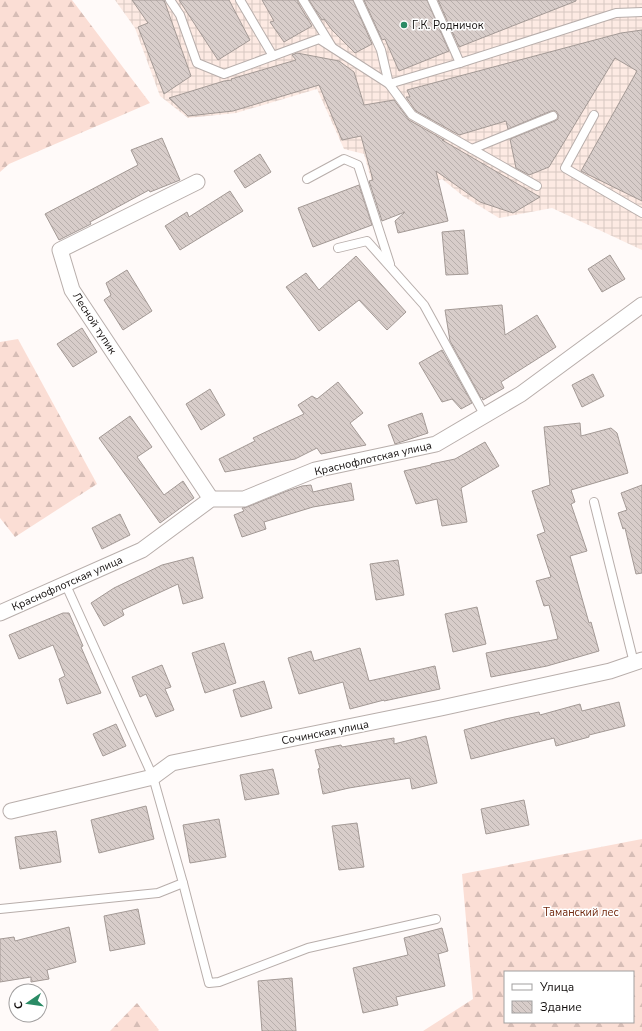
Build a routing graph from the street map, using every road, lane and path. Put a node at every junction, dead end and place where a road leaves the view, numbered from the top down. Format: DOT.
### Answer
graph roads {
  1 [pos="170,0"];
  2 [pos="240,0"];
  3 [pos="303,0"];
  4 [pos="358,0"];
  5 [pos="432,0"];
  6 [pos="642,12"];
  7 [pos="333,48"];
  8 [pos="273,56"];
  9 [pos="460,63"];
  10 [pos="389,84"];
  11 [pos="594,115"];
  12 [pos="553,116"];
  13 [pos="472,150"];
  14 [pos="307,178"];
  15 [pos="197,182"];
  16 [pos="538,186"];
  17 [pos="642,213"];
  18 [pos="338,248"];
  19 [pos="391,267"];
  20 [pos="642,304"];
  21 [pos="485,416"];
  22 [pos="211,499"];
  23 [pos="594,502"];
  24 [pos="65,583"];
  25 [pos="0,613"];
  26 [pos="638,661"];
  27 [pos="153,777"];
  28 [pos="11,812"];
  29 [pos="183,884"];
  30 [pos="0,909"];
  31 [pos="436,919"];
  1 -- 8 [label="lane"];
  2 -- 8 [label="lane"];
  3 -- 7 [label="lane"];
  4 -- 10 [label="lane"];
  5 -- 9 [label="lane"];
  6 -- 9 [label="lane"];
  7 -- 8 [label="lane"];
  7 -- 10 [label="lane"];
  9 -- 10 [label="lane"];
  10 -- 13 [label="lane"];
  11 -- 17 [label="lane"];
  12 -- 13 [label="lane"];
  13 -- 16 [label="lane"];
  14 -- 19 [label="lane"];
  15 -- 22 [label="street, Лесной тупик"];
  18 -- 19 [label="lane"];
  19 -- 21 [label="lane"];
  20 -- 21 [label="street, Краснофлотская улица"];
  21 -- 22 [label="street, Краснофлотская улица"];
  22 -- 24 [label="street, Краснофлотская улица"];
  23 -- 26 [label="lane"];
  24 -- 25 [label="street, Краснофлотская улица"];
  24 -- 27 [label="lane"];
  26 -- 27 [label="street, Сочинская улица"];
  27 -- 28 [label="street, Сочинская улица"];
  27 -- 29 [label="lane"];
  29 -- 30 [label="lane"];
  29 -- 31 [label="lane"];
}
